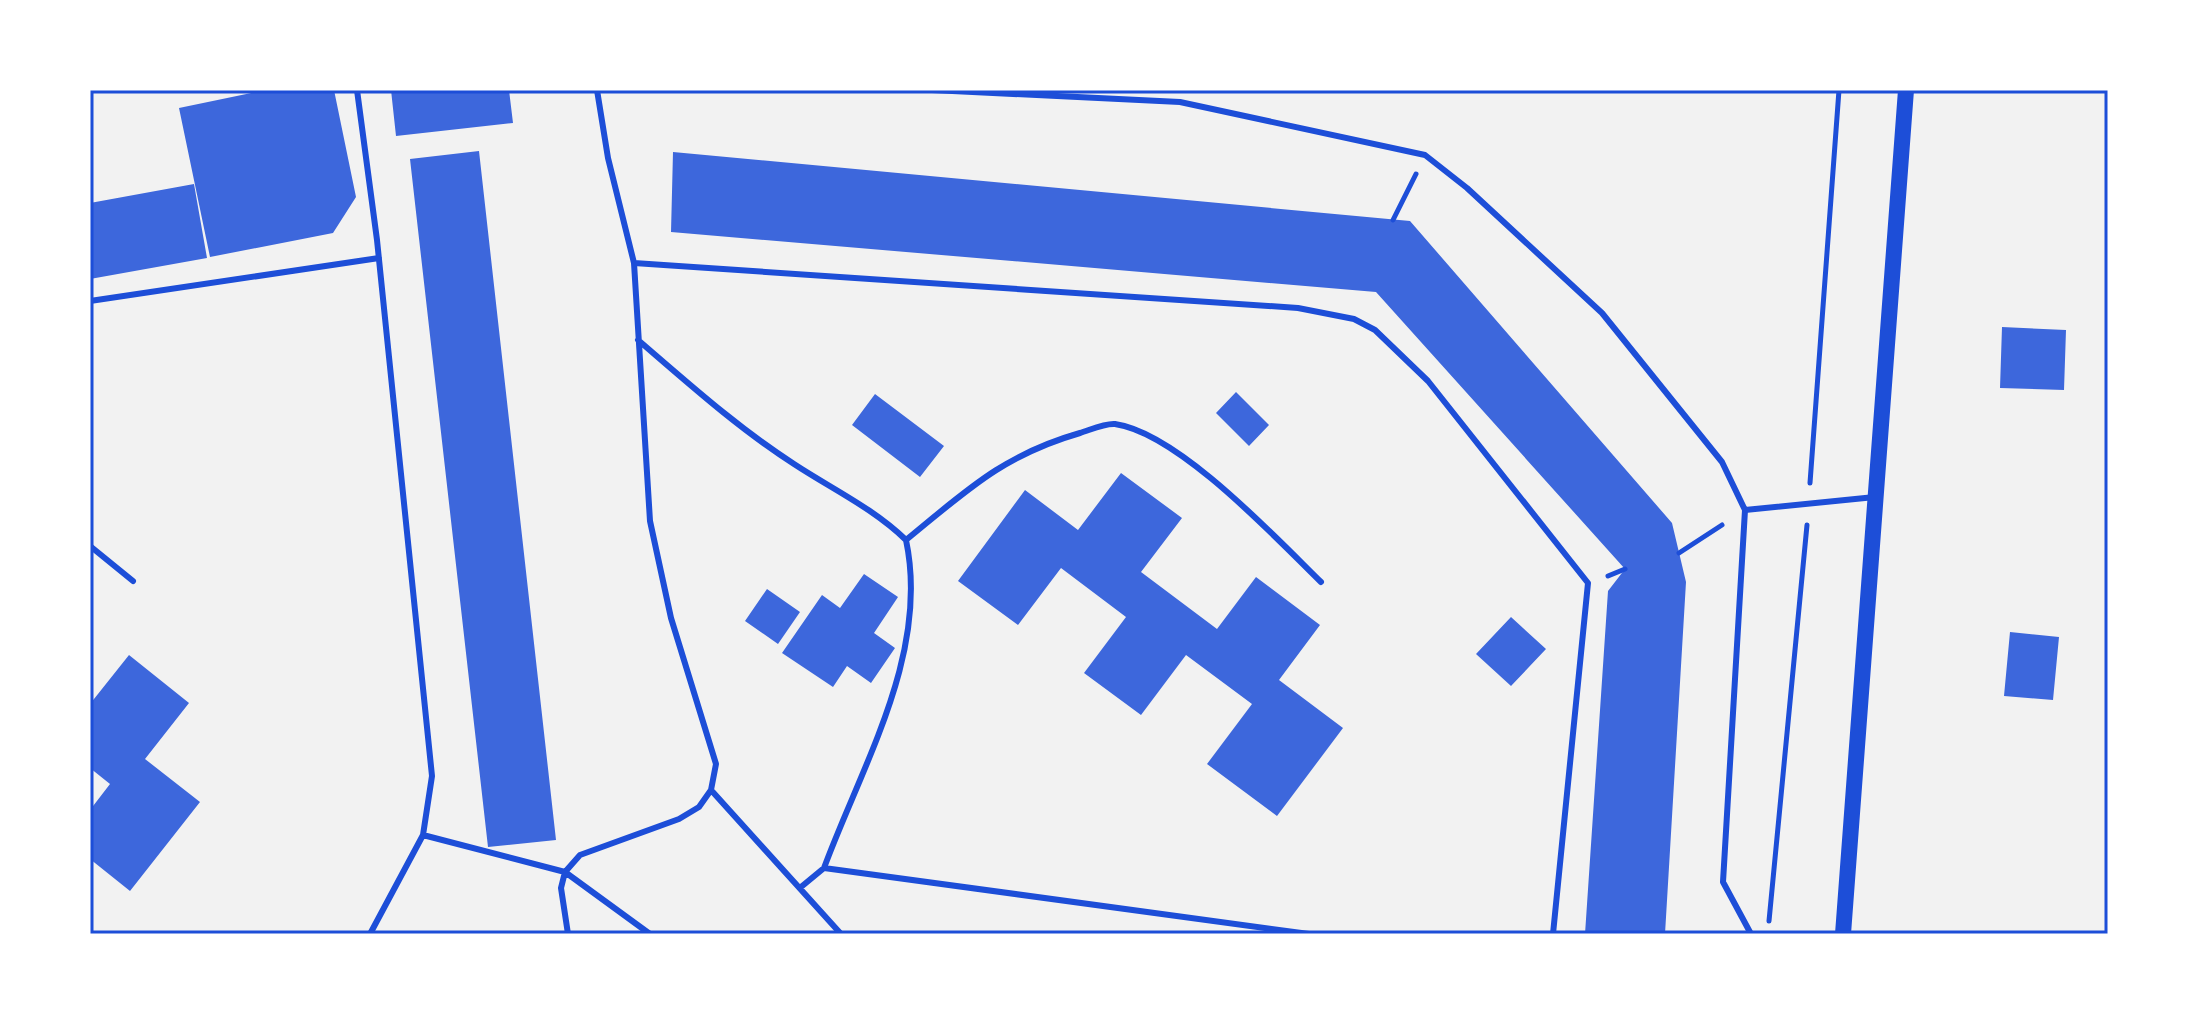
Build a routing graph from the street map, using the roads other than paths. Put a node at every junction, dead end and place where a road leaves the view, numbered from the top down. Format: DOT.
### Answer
graph roads {
  1 [pos="357,90"];
  2 [pos="597,90"];
  3 [pos="932,90"];
  4 [pos="1906,90"];
  5 [pos="379,258"];
  6 [pos="634,263"];
  7 [pos="90,301"];
  8 [pos="638,340"];
  9 [pos="1877,497"];
  10 [pos="1745,510"];
  11 [pos="906,540"];
  12 [pos="90,546"];
  13 [pos="133,581"];
  14 [pos="1321,582"];
  15 [pos="711,790"];
  16 [pos="423,835"];
  17 [pos="824,868"];
  18 [pos="565,872"];
  19 [pos="801,887"];
  20 [pos="370,934"];
  21 [pos="568,934"];
  22 [pos="650,934"];
  23 [pos="841,934"];
  24 [pos="1309,934"];
  25 [pos="1553,934"];
  26 [pos="1751,934"];
  27 [pos="1843,934"];
  1 -- 5 [label="lane"];
  2 -- 6 [label="lane"];
  3 -- 10 [label="lane"];
  4 -- 9 [label="main road"];
  5 -- 7 [label="lane"];
  5 -- 16 [label="lane"];
  6 -- 8 [label="lane"];
  6 -- 25 [label="lane"];
  8 -- 11 [label="lane"];
  8 -- 15 [label="lane"];
  9 -- 10 [label="lane"];
  9 -- 27 [label="main road"];
  10 -- 26 [label="lane"];
  11 -- 14 [label="lane"];
  11 -- 17 [label="lane"];
  12 -- 13 [label="lane"];
  15 -- 18 [label="lane"];
  15 -- 19 [label="lane"];
  16 -- 18 [label="lane"];
  16 -- 20 [label="lane"];
  17 -- 19 [label="lane"];
  17 -- 24 [label="lane"];
  18 -- 21 [label="lane"];
  18 -- 22 [label="lane"];
  19 -- 23 [label="lane"];
}
